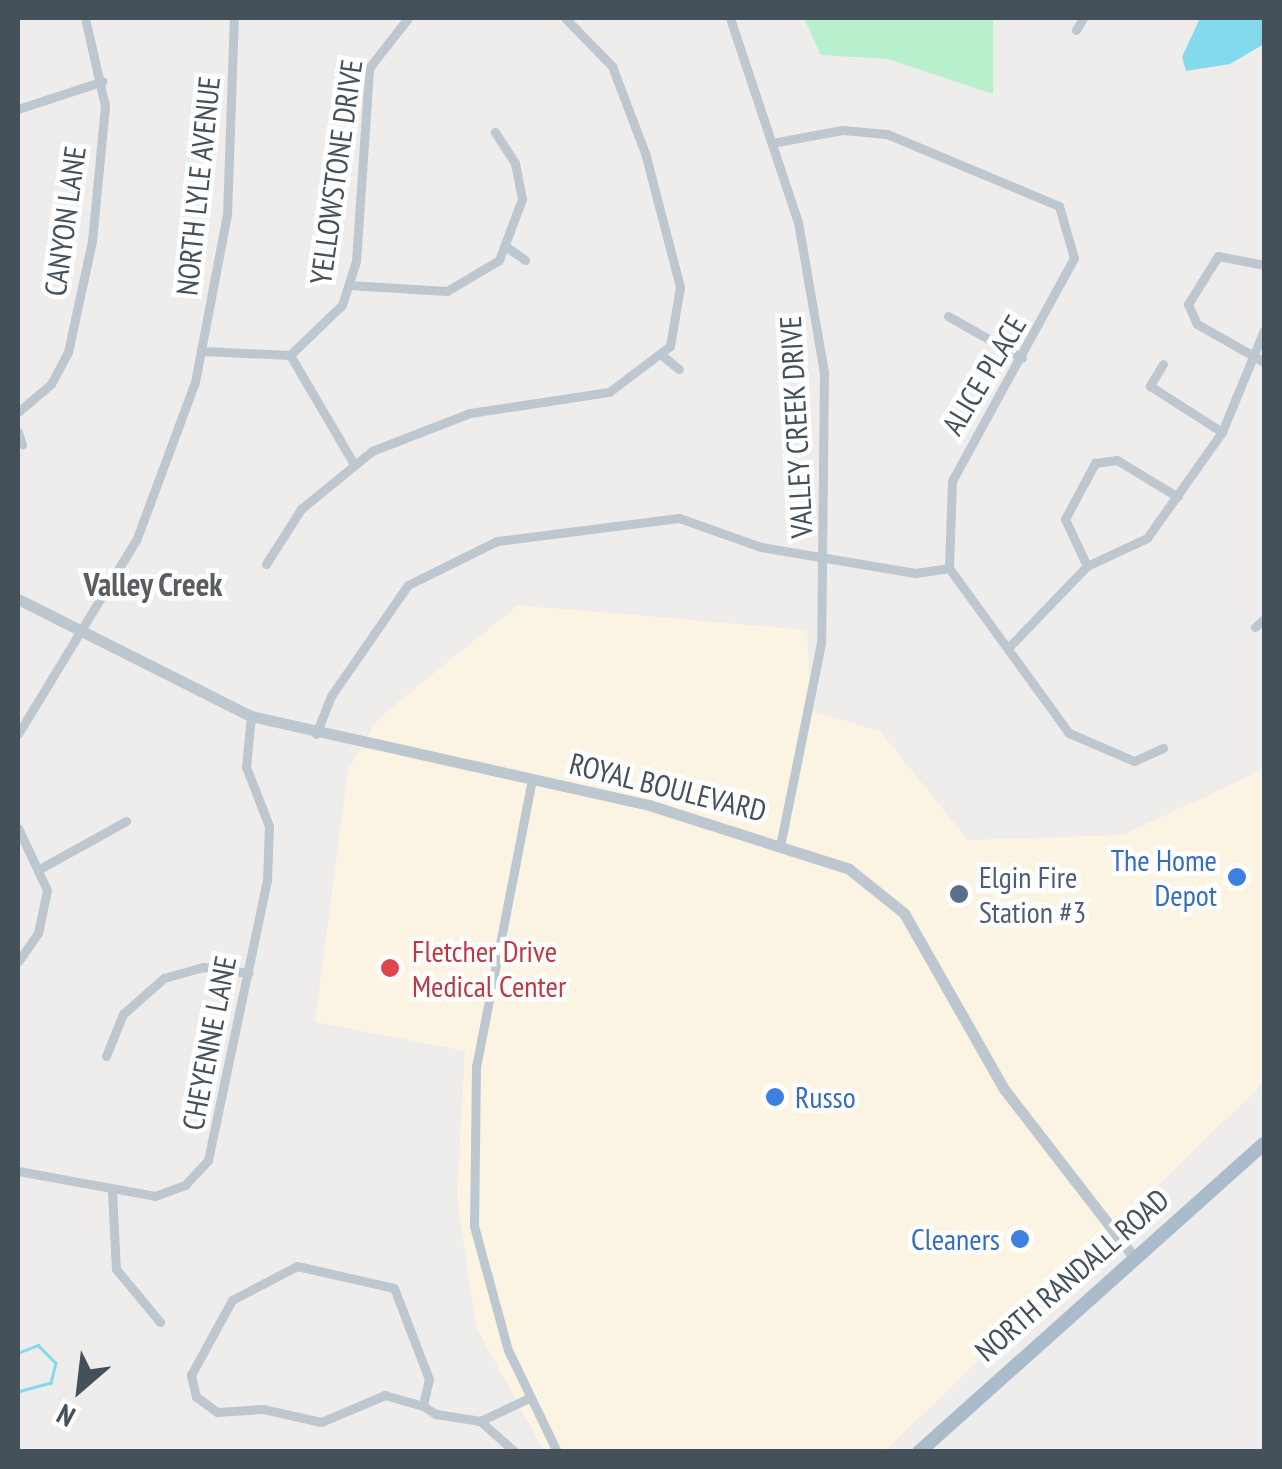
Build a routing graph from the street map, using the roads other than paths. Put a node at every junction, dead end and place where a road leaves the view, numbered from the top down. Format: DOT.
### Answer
graph roads {
  1 [pos="86,18"];
  2 [pos="234,18"];
  3 [pos="408,18"];
  4 [pos="565,18"];
  5 [pos="730,18"];
  6 [pos="1083,18"];
  7 [pos="1076,30"];
  8 [pos="103,81"];
  9 [pos="18,109"];
  10 [pos="495,132"];
  11 [pos="777,142"];
  12 [pos="508,248"];
  13 [pos="525,260"];
  14 [pos="1264,265"];
  15 [pos="349,285"];
  16 [pos="948,316"];
  17 [pos="1264,330"];
  18 [pos="203,352"];
  19 [pos="290,355"];
  20 [pos="664,357"];
  21 [pos="1022,358"];
  22 [pos="1260,359"];
  23 [pos="1164,364"];
  24 [pos="679,369"];
  25 [pos="18,412"];
  26 [pos="18,432"];
  27 [pos="1222,432"];
  28 [pos="22,444"];
  29 [pos="354,464"];
  30 [pos="1178,497"];
  31 [pos="827,555"];
  32 [pos="266,564"];
  33 [pos="1087,566"];
  34 [pos="949,568"];
  35 [pos="18,599"];
  36 [pos="1264,619"];
  37 [pos="1255,627"];
  38 [pos="83,634"];
  39 [pos="1008,648"];
  40 [pos="251,716"];
  41 [pos="18,734"];
  42 [pos="316,734"];
  43 [pos="1162,748"];
  44 [pos="532,779"];
  45 [pos="126,821"];
  46 [pos="283,822"];
  47 [pos="269,826"];
  48 [pos="18,828"];
  49 [pos="781,842"];
  50 [pos="43,867"];
  51 [pos="18,962"];
  52 [pos="249,973"];
  53 [pos="106,1056"];
  54 [pos="1264,1143"];
  55 [pos="18,1171"];
  56 [pos="112,1190"];
  57 [pos="1134,1257"];
  58 [pos="160,1322"];
  59 [pos="527,1399"];
  60 [pos="422,1406"];
  61 [pos="480,1421"];
  62 [pos="515,1452"];
  63 [pos="558,1452"];
  64 [pos="918,1452"];
  1 -- 8 [label="street, CANYON LANE"];
  2 -- 18 [label="street, NORTH LYLE AVENUE"];
  3 -- 15 [label="street, YELLOWSTONE DRIVE"];
  4 -- 20 [label="street"];
  5 -- 11 [label="street, VALLEY CREEK DRIVE"];
  6 -- 7 [label="street"];
  8 -- 9 [label="street"];
  8 -- 25 [label="street, CANYON LANE"];
  10 -- 12 [label="street"];
  11 -- 21 [label="street, ALICE PLACE"];
  11 -- 31 [label="street, VALLEY CREEK DRIVE"];
  12 -- 13 [label="street"];
  12 -- 15 [label="street"];
  14 -- 22 [label="street"];
  15 -- 19 [label="street, YELLOWSTONE DRIVE"];
  16 -- 21 [label="street"];
  17 -- 22 [label="street"];
  18 -- 19 [label="street"];
  18 -- 38 [label="street, NORTH LYLE AVENUE"];
  19 -- 29 [label="street"];
  20 -- 24 [label="street"];
  20 -- 29 [label="street"];
  21 -- 34 [label="street, ALICE PLACE"];
  22 -- 27 [label="street"];
  23 -- 27 [label="street"];
  26 -- 28 [label="street"];
  27 -- 30 [label="street"];
  29 -- 32 [label="street"];
  30 -- 33 [label="street"];
  30 -- 33 [label="street"];
  31 -- 34 [label="street"];
  31 -- 42 [label="street"];
  31 -- 49 [label="street, VALLEY CREEK DRIVE"];
  33 -- 39 [label="street"];
  34 -- 39 [label="street"];
  35 -- 38 [label="street, ROYAL BOULEVARD"];
  36 -- 37 [label="street"];
  38 -- 40 [label="street, ROYAL BOULEVARD"];
  38 -- 41 [label="street, NORTH LYLE AVENUE"];
  39 -- 43 [label="street"];
  40 -- 42 [label="street, ROYAL BOULEVARD"];
  40 -- 47 [label="street, CHEYENNE LANE"];
  42 -- 44 [label="street, ROYAL BOULEVARD"];
  44 -- 49 [label="street, ROYAL BOULEVARD"];
  44 -- 59 [label="street"];
  45 -- 50 [label="street"];
  46 -- 47 [label="street"];
  47 -- 52 [label="street, CHEYENNE LANE"];
  48 -- 50 [label="street"];
  49 -- 57 [label="street, ROYAL BOULEVARD"];
  50 -- 51 [label="street"];
  52 -- 53 [label="street"];
  52 -- 56 [label="street, CHEYENNE LANE"];
  54 -- 57 [label="main road, NORTH RANDALL ROAD"];
  55 -- 56 [label="street, CHEYENNE LANE"];
  56 -- 58 [label="street"];
  57 -- 64 [label="main road, NORTH RANDALL ROAD"];
  59 -- 61 [label="street"];
  59 -- 63 [label="street"];
  60 -- 60 [label="street"];
  60 -- 61 [label="street"];
  61 -- 62 [label="street"];
}
